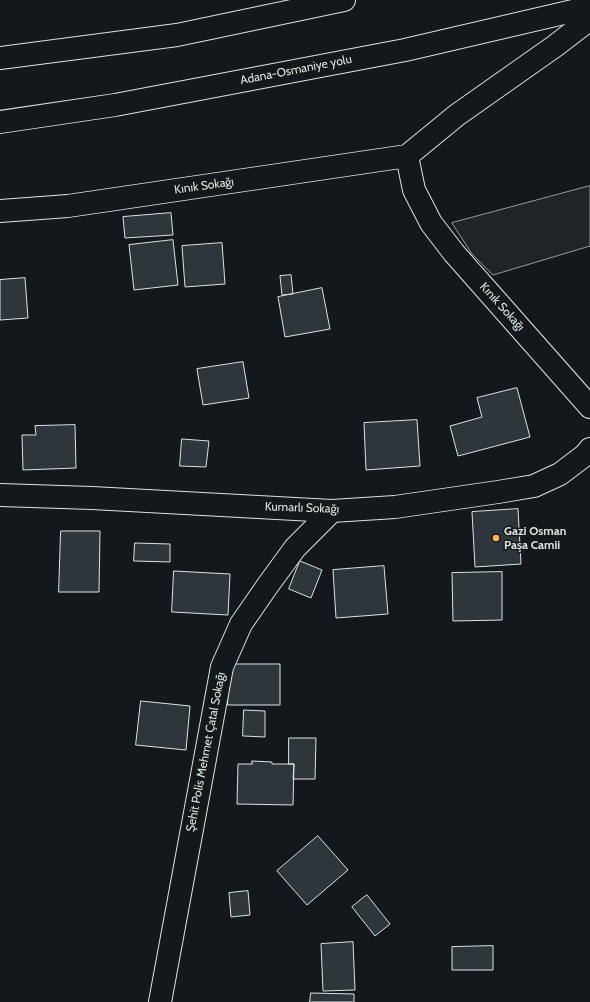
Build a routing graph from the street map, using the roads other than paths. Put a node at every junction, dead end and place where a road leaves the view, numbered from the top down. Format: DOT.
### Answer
graph roads {
  1 [pos="344,0"];
  2 [pos="590,7"];
  3 [pos="590,19"];
  4 [pos="0,58"];
  5 [pos="0,122"];
  6 [pos="407,156"];
  7 [pos="0,211"];
  8 [pos="590,407"];
  9 [pos="590,449"];
  10 [pos="0,495"];
  11 [pos="332,511"];
  12 [pos="160,1002"];
  1 -- 4 [label="main road"];
  2 -- 5 [label="main road, Adana-Osmaniye yolu"];
  3 -- 6 [label="main road"];
  6 -- 7 [label="main road, Kınık Sokağı"];
  6 -- 8 [label="main road, Kınık Sokağı"];
  9 -- 11 [label="main road, Kumarlı Sokağı"];
  10 -- 11 [label="main road, Kumarlı Sokağı"];
  11 -- 12 [label="main road, Şehit Polis Mehmet Çatal Sokağı"];
}
